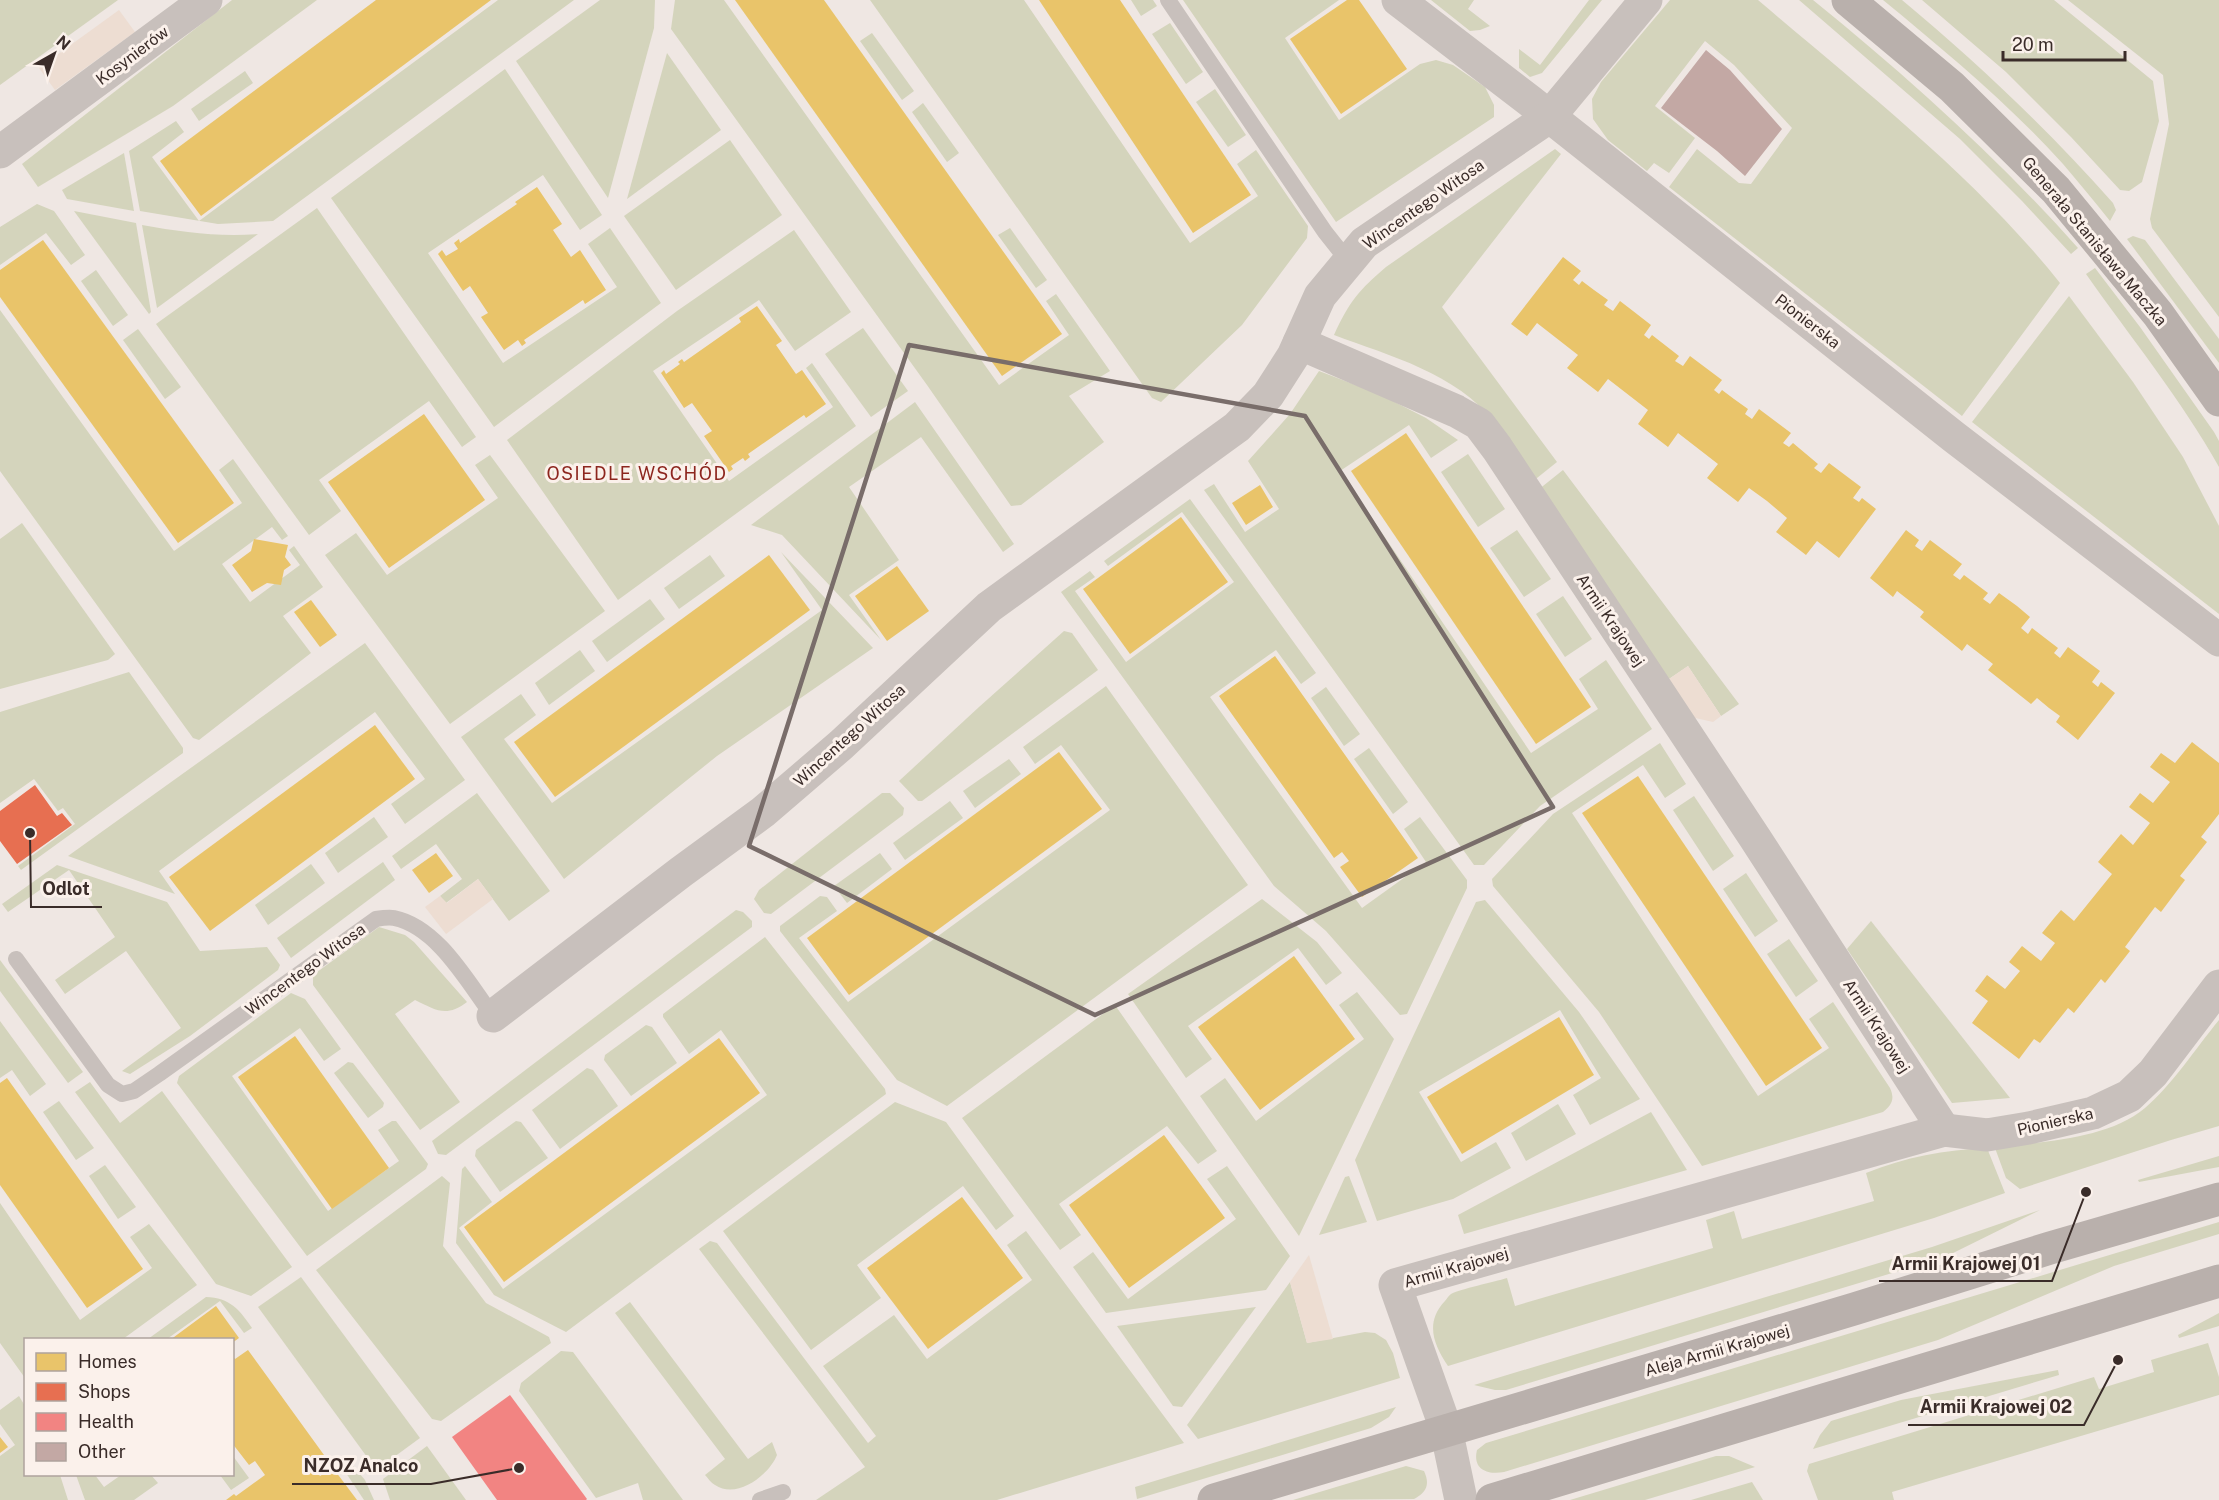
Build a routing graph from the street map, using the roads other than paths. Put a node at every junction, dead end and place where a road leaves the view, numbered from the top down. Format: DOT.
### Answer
graph roads {
  1 [pos="206,0"];
  2 [pos="1167,0"];
  3 [pos="1398,0"];
  4 [pos="1646,0"];
  5 [pos="1848,0"];
  6 [pos="1549,117"];
  7 [pos="0,152"];
  8 [pos="1348,261"];
  9 [pos="1299,343"];
  10 [pos="2219,400"];
  11 [pos="2219,640"];
  12 [pos="16,958"];
  13 [pos="2219,986"];
  14 [pos="494,1016"];
  15 [pos="1944,1130"];
  16 [pos="2219,1199"];
  17 [pos="2219,1281"];
  18 [pos="1446,1429"];
  19 [pos="783,1492"];
  20 [pos="759,1500"];
  21 [pos="1214,1500"];
  22 [pos="1461,1500"];
  23 [pos="1492,1500"];
  1 -- 7 [label="street, Kosynierów"];
  2 -- 8 [label="lane"];
  3 -- 6 [label="street, Pionierska"];
  4 -- 6 [label="street, Wincentego Witosa"];
  5 -- 10 [label="street, Generała Stanisława Maczka"];
  6 -- 8 [label="street, Wincentego Witosa"];
  6 -- 11 [label="street, Pionierska"];
  8 -- 9 [label="street, Wincentego Witosa"];
  9 -- 14 [label="street, Wincentego Witosa"];
  9 -- 15 [label="street, Armii Krajowej"];
  12 -- 14 [label="lane, Wincentego Witosa"];
  13 -- 15 [label="street, Pionierska"];
  15 -- 18 [label="street, Armii Krajowej"];
  16 -- 18 [label="street, Aleja Armii Krajowej"];
  17 -- 23 [label="street"];
  18 -- 21 [label="street, Aleja Armii Krajowej"];
  18 -- 22 [label="street, Armii Krajowej"];
  19 -- 20 [label="lane"];
}
